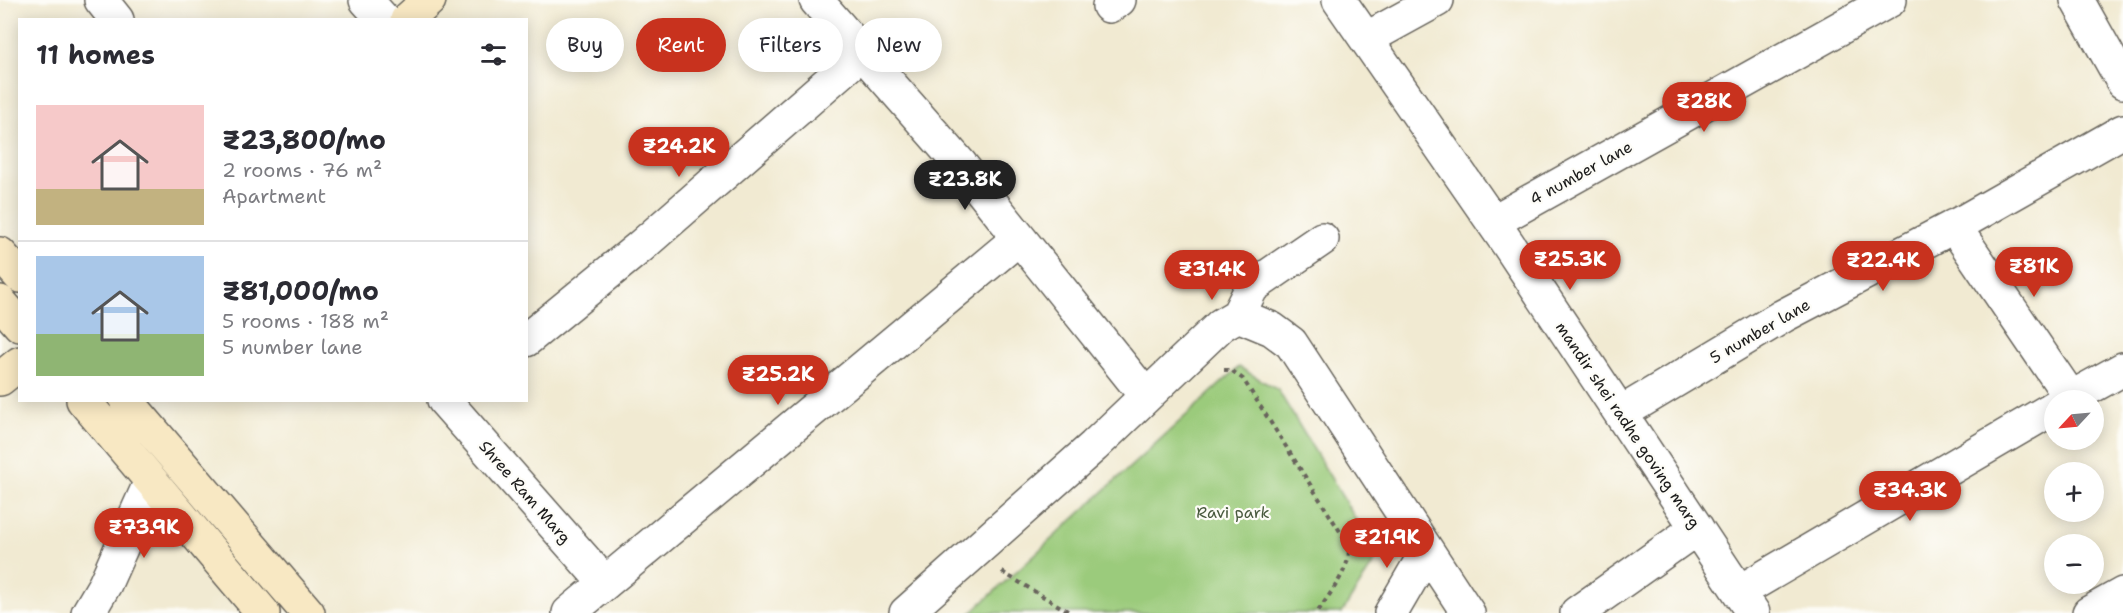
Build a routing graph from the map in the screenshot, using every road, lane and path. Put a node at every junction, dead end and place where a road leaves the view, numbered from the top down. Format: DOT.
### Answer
graph roads {
  1 [pos="101,0"];
  2 [pos="366,0"];
  3 [pos="429,0"];
  4 [pos="816,0"];
  5 [pos="1339,0"];
  6 [pos="1437,0"];
  7 [pos="2078,0"];
  8 [pos="1885,1"];
  9 [pos="115,18"];
  10 [pos="382,18"];
  11 [pos="408,18"];
  12 [pos="1366,39"];
  13 [pos="855,45"];
  14 [pos="855,59"];
  15 [pos="879,72"];
  16 [pos="2123,82"];
  17 [pos="2123,131"];
  18 [pos="1492,222"];
  19 [pos="1954,226"];
  20 [pos="1019,238"];
  21 [pos="1322,239"];
  22 [pos="0,254"];
  23 [pos="18,274"];
  24 [pos="0,302"];
  25 [pos="1239,315"];
  26 [pos="18,323"];
  27 [pos="528,338"];
  28 [pos="18,365"];
  29 [pos="2123,369"];
  30 [pos="1216,374"];
  31 [pos="0,379"];
  32 [pos="2056,390"];
  33 [pos="2085,390"];
  34 [pos="1145,395"];
  35 [pos="85,402"];
  36 [pos="128,402"];
  37 [pos="449,402"];
  38 [pos="1621,413"];
  39 [pos="2044,415"];
  40 [pos="151,481"];
  41 [pos="1696,528"];
  42 [pos="1427,551"];
  43 [pos="998,567"];
  44 [pos="605,583"];
  45 [pos="2123,594"];
  46 [pos="1746,602"];
  47 [pos="88,613"];
  48 [pos="263,613"];
  49 [pos="308,613"];
  50 [pos="569,613"];
  51 [pos="906,613"];
  52 [pos="1071,613"];
  53 [pos="1317,613"];
  54 [pos="1391,613"];
  55 [pos="1468,613"];
  56 [pos="1577,613"];
  57 [pos="2090,613"];
  1 -- 9 [label="street"];
  2 -- 10 [label="street"];
  3 -- 11 [label="street"];
  4 -- 13 [label="street"];
  5 -- 12 [label="street, mandir shei radhe goving marg"];
  6 -- 12 [label="street"];
  7 -- 16 [label="street"];
  8 -- 18 [label="street, 4 number lane"];
  12 -- 18 [label="street, mandir shei radhe goving marg"];
  14 -- 27 [label="street"];
  15 -- 20 [label="street"];
  17 -- 19 [label="street, 5 number lane"];
  18 -- 38 [label="street, mandir shei radhe goving marg"];
  19 -- 32 [label="street"];
  19 -- 38 [label="street, 5 number lane"];
  20 -- 34 [label="street"];
  20 -- 44 [label="street"];
  21 -- 25 [label="street"];
  22 -- 23 [label="street"];
  24 -- 26 [label="street"];
  25 -- 34 [label="street"];
  25 -- 42 [label="street"];
  28 -- 31 [label="street"];
  29 -- 33 [label="street"];
  30 -- 53 [label="path"];
  34 -- 51 [label="street"];
  35 -- 40 [label="street"];
  36 -- 49 [label="street"];
  37 -- 44 [label="street, Shree Ram Marg"];
  38 -- 41 [label="street, mandir shei radhe goving marg"];
  39 -- 46 [label="street"];
  40 -- 47 [label="street"];
  40 -- 48 [label="street"];
  41 -- 46 [label="street, mandir shei radhe goving marg"];
  41 -- 56 [label="street"];
  42 -- 54 [label="street"];
  42 -- 55 [label="street"];
  43 -- 52 [label="path"];
  44 -- 50 [label="street"];
  45 -- 57 [label="street"];
}
